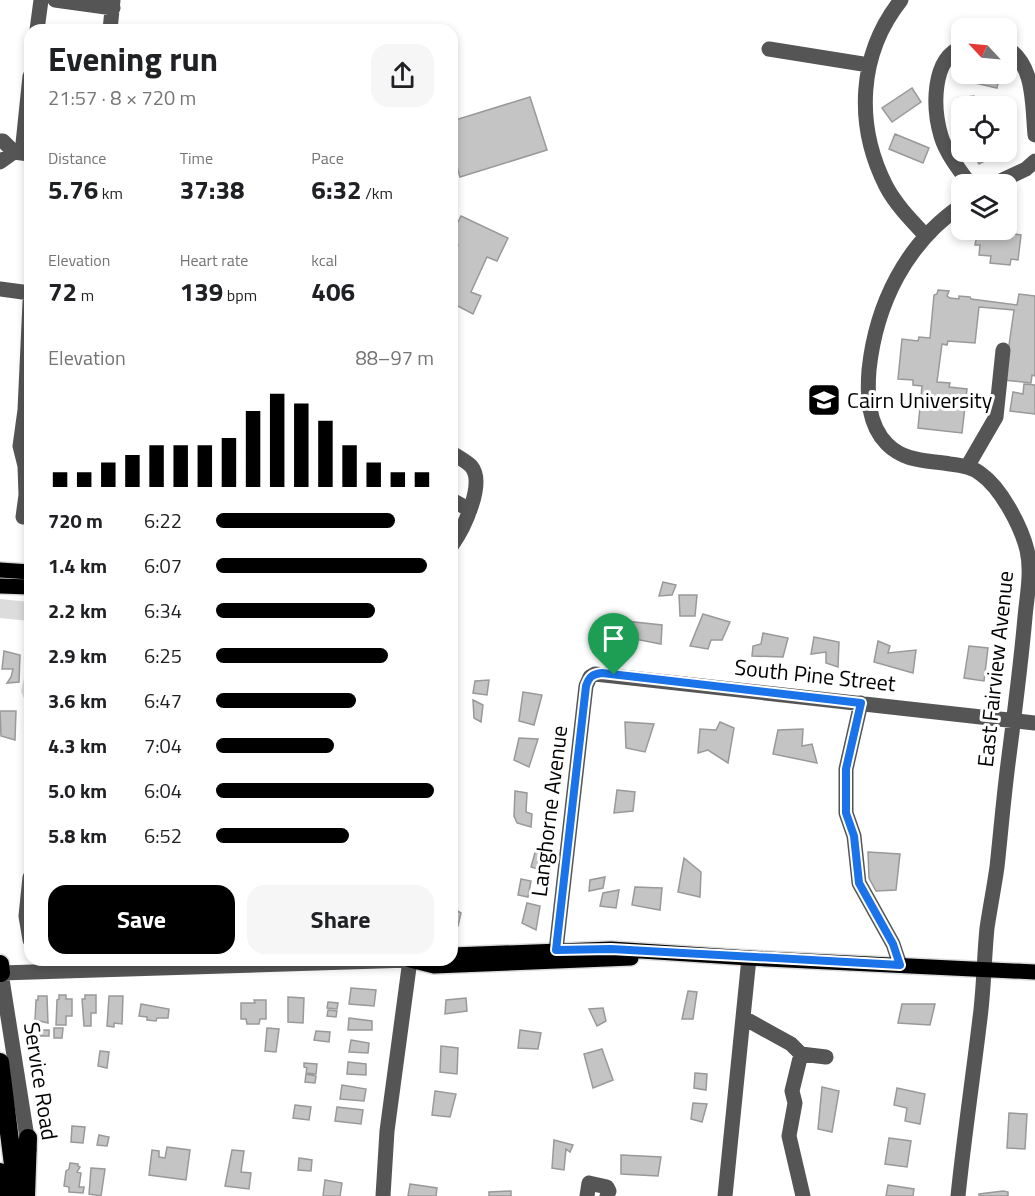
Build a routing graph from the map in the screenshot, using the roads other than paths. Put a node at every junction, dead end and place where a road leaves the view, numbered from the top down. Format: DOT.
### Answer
graph roads {
  1 [pos="41,0"];
  2 [pos="55,0"];
  3 [pos="901,0"];
  4 [pos="113,4"];
  5 [pos="38,24"];
  6 [pos="111,24"];
  7 [pos="769,49"];
  8 [pos="951,54"];
  9 [pos="1017,56"];
  10 [pos="869,65"];
  11 [pos="1035,135"];
  12 [pos="0,141"];
  13 [pos="22,153"];
  14 [pos="0,162"];
  15 [pos="1035,162"];
  16 [pos="963,174"];
  17 [pos="1013,174"];
  18 [pos="951,214"];
  19 [pos="926,236"];
  20 [pos="0,289"];
  21 [pos="24,292"];
  22 [pos="1003,350"];
  23 [pos="24,417"];
  24 [pos="458,457"];
  25 [pos="24,462"];
  26 [pos="967,467"];
  27 [pos="458,503"];
  28 [pos="24,510"];
  29 [pos="470,510"];
  30 [pos="23,517"];
  31 [pos="458,532"];
  32 [pos="0,570"];
  33 [pos="24,572"];
  34 [pos="0,585"];
  35 [pos="24,587"];
  36 [pos="590,677"];
  37 [pos="861,703"];
  38 [pos="1013,720"];
  39 [pos="1035,723"];
  40 [pos="556,950"];
  41 [pos="681,954"];
  42 [pos="458,955"];
  43 [pos="749,958"];
  44 [pos="458,965"];
  45 [pos="900,965"];
  46 [pos="36,966"];
  47 [pos="410,966"];
  48 [pos="1,969"];
  49 [pos="984,969"];
  50 [pos="1035,972"];
  51 [pos="744,1018"];
  52 [pos="801,1054"];
  53 [pos="826,1057"];
  54 [pos="0,1062"];
  55 [pos="28,1138"];
  56 [pos="0,1172"];
  57 [pos="3,1196"];
  58 [pos="17,1196"];
  59 [pos="26,1196"];
  60 [pos="34,1196"];
  61 [pos="383,1196"];
  62 [pos="587,1196"];
  63 [pos="607,1196"];
  64 [pos="725,1196"];
  65 [pos="803,1196"];
  66 [pos="958,1196"];
  1 -- 5 [label="street"];
  2 -- 4 [label="street"];
  3 -- 10 [label="street"];
  4 -- 6 [label="street"];
  7 -- 10 [label="street"];
  8 -- 16 [label="street"];
  9 -- 11 [label="street"];
  10 -- 19 [label="street"];
  12 -- 13 [label="street"];
  13 -- 14 [label="street"];
  15 -- 17 [label="street"];
  18 -- 19 [label="street, East Fairview Avenue"];
  19 -- 26 [label="street, East Fairview Avenue"];
  20 -- 21 [label="street"];
  22 -- 26 [label="street"];
  23 -- 25 [label="street"];
  24 -- 29 [label="street"];
  26 -- 38 [label="street, East Fairview Avenue"];
  27 -- 29 [label="street"];
  28 -- 30 [label="street"];
  29 -- 31 [label="street"];
  32 -- 33 [label="main road"];
  34 -- 35 [label="main road"];
  36 -- 37 [label="street, South Pine Street"];
  36 -- 40 [label="street, Langhorne Avenue"];
  37 -- 38 [label="street, South Pine Street"];
  37 -- 45 [label="street"];
  38 -- 39 [label="street, South Pine Street"];
  38 -- 49 [label="street, East Fairview Avenue"];
  40 -- 41 [label="main road"];
  40 -- 42 [label="main road"];
  41 -- 43 [label="main road"];
  41 -- 44 [label="main road"];
  43 -- 45 [label="main road"];
  43 -- 51 [label="street"];
  45 -- 49 [label="main road"];
  46 -- 48 [label="street"];
  47 -- 61 [label="street"];
  48 -- 55 [label="street, Service Road"];
  49 -- 50 [label="main road"];
  49 -- 66 [label="street, East Fairview Avenue"];
  51 -- 52 [label="street"];
  51 -- 64 [label="street"];
  52 -- 53 [label="street"];
  52 -- 65 [label="street"];
  54 -- 58 [label="highway"];
  55 -- 59 [label="highway"];
  55 -- 60 [label="street, Service Road"];
  56 -- 57 [label="highway"];
  62 -- 63 [label="street"];
}
